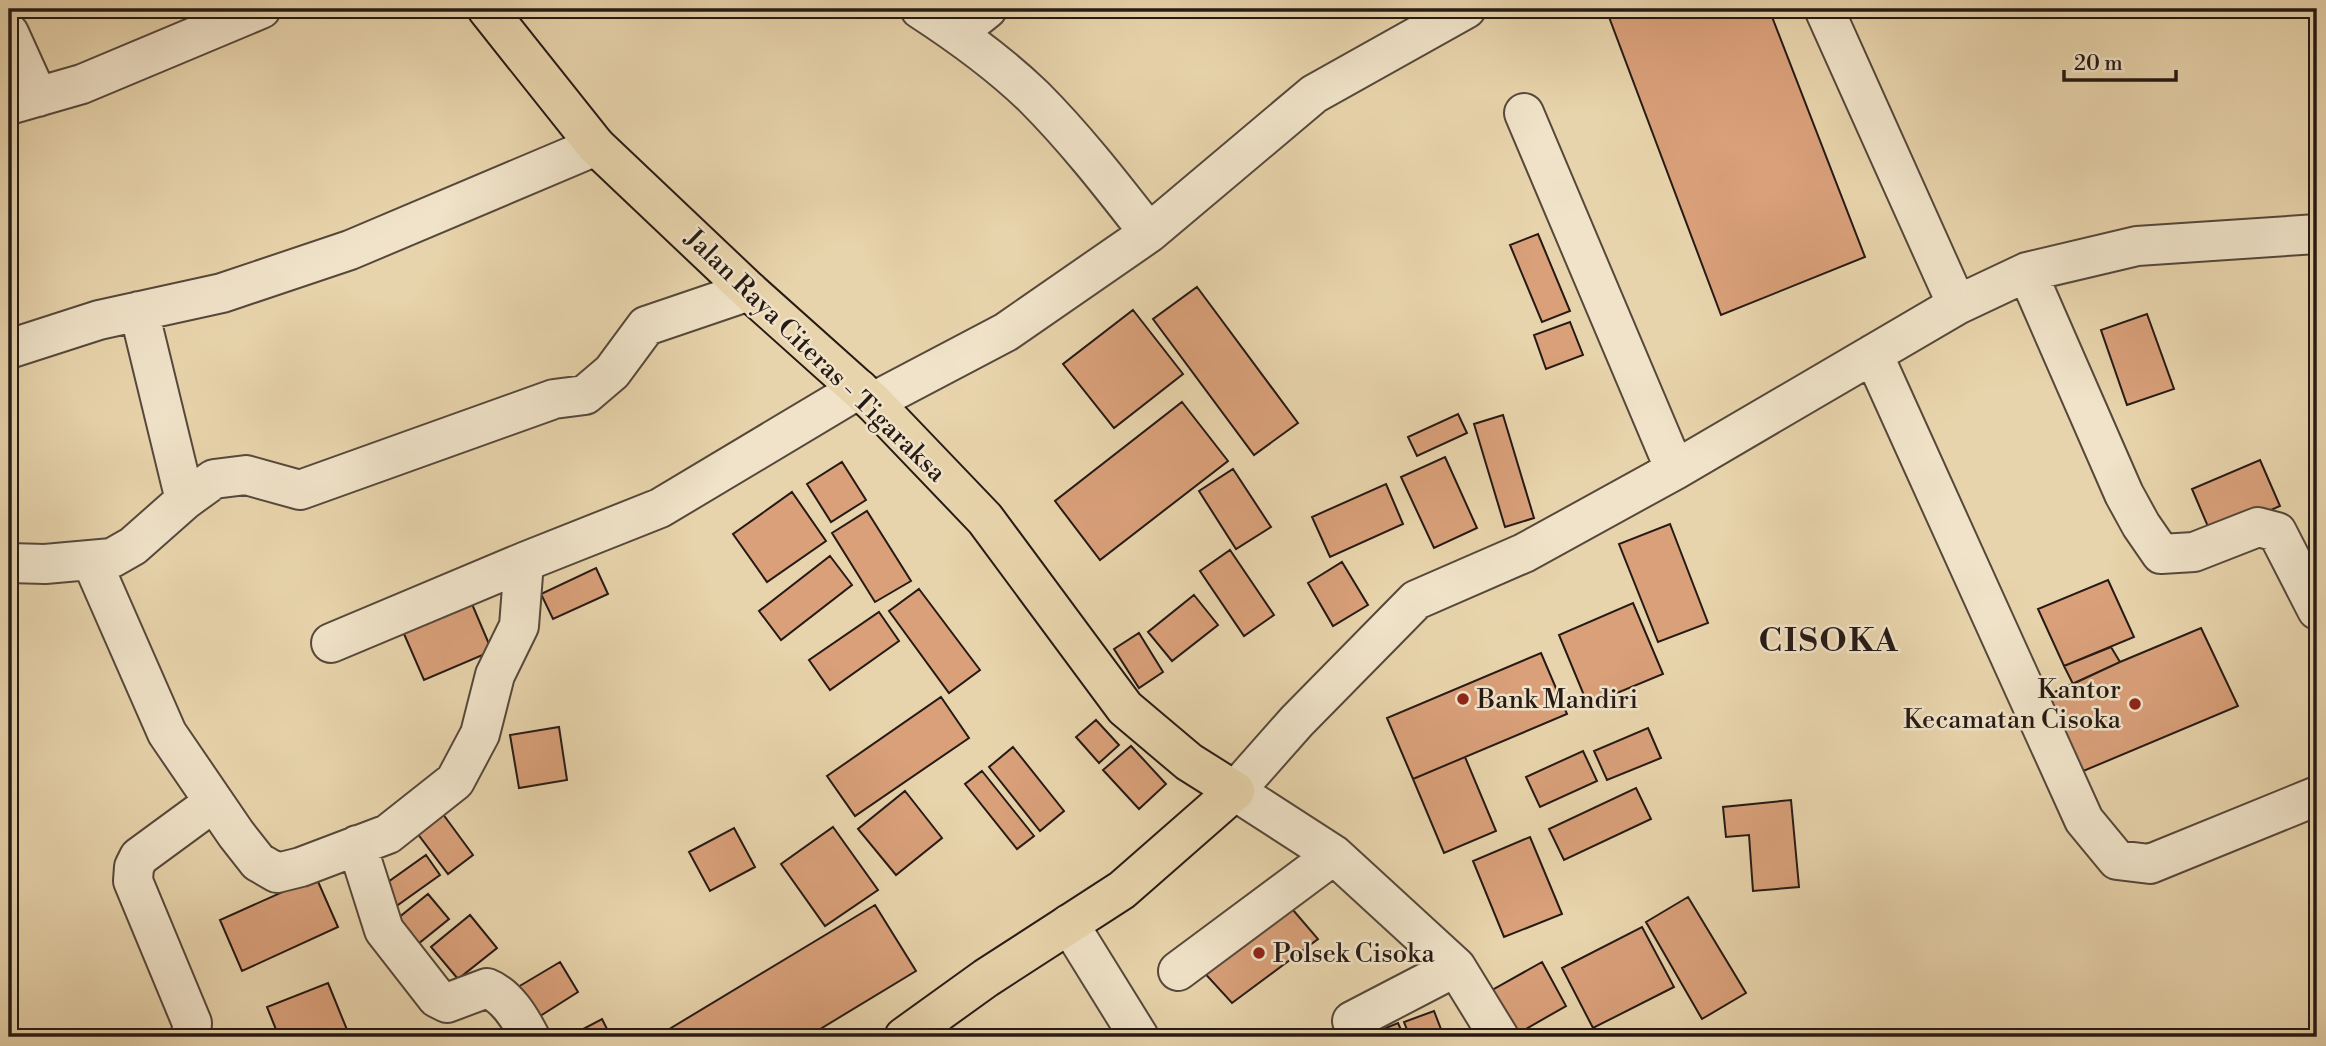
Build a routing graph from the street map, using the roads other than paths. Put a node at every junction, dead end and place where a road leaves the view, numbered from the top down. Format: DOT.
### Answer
graph roads {
  1 [pos="261,9"];
  2 [pos="487,9"];
  3 [pos="919,9"];
  4 [pos="987,9"];
  5 [pos="1466,9"];
  6 [pos="1824,9"];
  7 [pos="9,33"];
  8 [pos="957,33"];
  9 [pos="23,101"];
  10 [pos="1524,113"];
  11 [pos="596,146"];
  12 [pos="1149,233"];
  13 [pos="2317,234"];
  14 [pos="2027,272"];
  15 [pos="749,291"];
  16 [pos="1957,305"];
  17 [pos="139,311"];
  18 [pos="9,349"];
  19 [pos="1873,354"];
  20 [pos="866,396"];
  21 [pos="1675,470"];
  22 [pos="185,500"];
  23 [pos="92,562"];
  24 [pos="524,562"];
  25 [pos="9,563"];
  26 [pos="2317,610"];
  27 [pos="331,643"];
  28 [pos="1235,791"];
  29 [pos="2317,796"];
  30 [pos="214,802"];
  31 [pos="357,845"];
  32 [pos="1334,855"];
  33 [pos="1069,924"];
  34 [pos="1456,967"];
  35 [pos="1178,971"];
  36 [pos="1352,1021"];
  37 [pos="191,1037"];
  38 [pos="530,1037"];
  39 [pos="904,1037"];
  40 [pos="1139,1037"];
  41 [pos="1499,1037"];
  1 -- 9 [label="street"];
  2 -- 11 [label="main road, Jalan Raya Citeras - Tigaraksa"];
  3 -- 8 [label="street"];
  4 -- 8 [label="street"];
  5 -- 12 [label="street"];
  6 -- 16 [label="street"];
  7 -- 9 [label="street"];
  8 -- 12 [label="street"];
  10 -- 21 [label="street"];
  11 -- 15 [label="main road, Jalan Raya Citeras - Tigaraksa"];
  11 -- 17 [label="street"];
  12 -- 20 [label="street"];
  13 -- 14 [label="street"];
  14 -- 16 [label="street"];
  14 -- 26 [label="street"];
  15 -- 20 [label="main road, Jalan Raya Citeras - Tigaraksa"];
  15 -- 22 [label="street"];
  16 -- 19 [label="street"];
  17 -- 18 [label="street"];
  17 -- 22 [label="street"];
  19 -- 21 [label="street"];
  19 -- 29 [label="street"];
  20 -- 24 [label="street"];
  20 -- 28 [label="main road, Jalan Raya Citeras - Tigaraksa"];
  21 -- 28 [label="street"];
  22 -- 23 [label="street"];
  23 -- 25 [label="street"];
  23 -- 30 [label="street"];
  24 -- 27 [label="street"];
  24 -- 31 [label="street"];
  28 -- 32 [label="street"];
  28 -- 33 [label="main road"];
  30 -- 31 [label="street"];
  30 -- 37 [label="street"];
  31 -- 38 [label="street"];
  32 -- 34 [label="street"];
  32 -- 35 [label="street"];
  33 -- 39 [label="main road"];
  33 -- 40 [label="street"];
  34 -- 36 [label="street"];
  34 -- 41 [label="street"];
}
